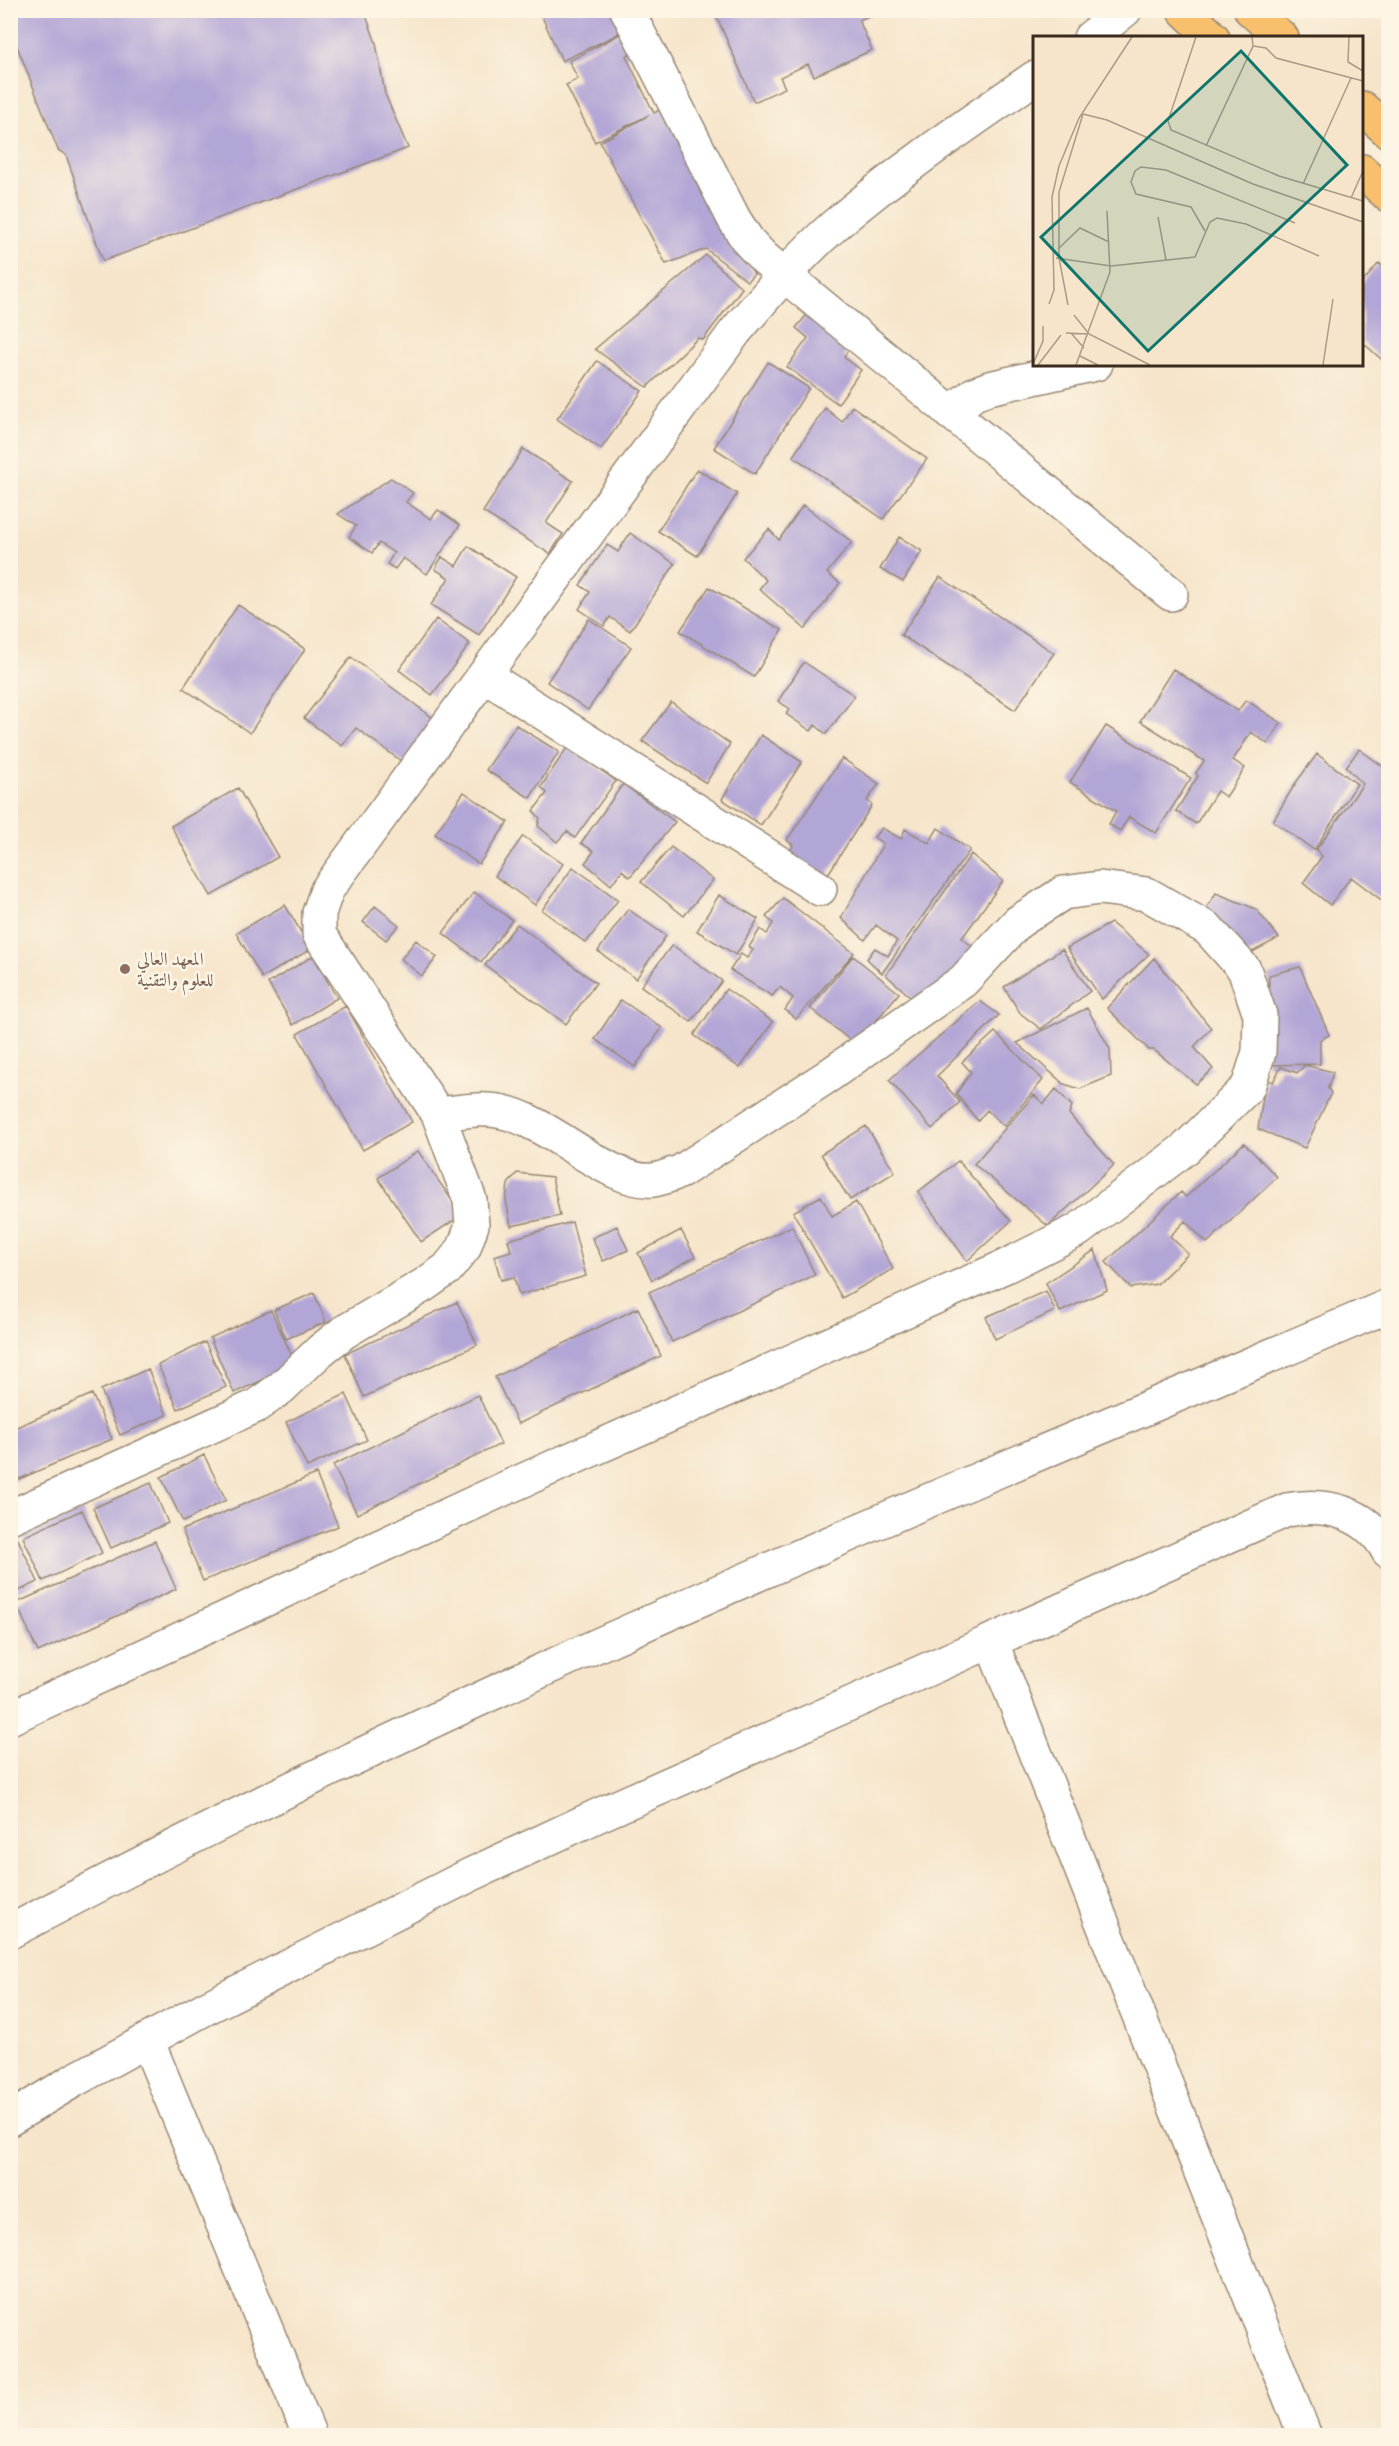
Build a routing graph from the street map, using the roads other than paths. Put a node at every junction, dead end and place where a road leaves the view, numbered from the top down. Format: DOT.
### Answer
graph roads {
  1 [pos="627,10"];
  2 [pos="1125,10"];
  3 [pos="1184,10"];
  4 [pos="1251,10"];
  5 [pos="1092,36"];
  6 [pos="1211,36"];
  7 [pos="1280,36"];
  8 [pos="1033,79"];
  9 [pos="1363,109"];
  10 [pos="1389,131"];
  11 [pos="1363,172"];
  12 [pos="1389,195"];
  13 [pos="783,276"];
  14 [pos="1087,366"];
  15 [pos="950,413"];
  16 [pos="1171,594"];
  17 [pos="485,676"];
  18 [pos="820,889"];
  19 [pos="438,1114"];
  20 [pos="1389,1306"];
  21 [pos="10,1517"];
  22 [pos="1389,1551"];
  23 [pos="991,1641"];
  24 [pos="10,1718"];
  25 [pos="10,1932"];
  26 [pos="147,2040"];
  27 [pos="10,2119"];
  28 [pos="310,2436"];
  29 [pos="1305,2436"];
  1 -- 13 [label="street"];
  2 -- 5 [label="street"];
  3 -- 6 [label="main road"];
  4 -- 7 [label="main road"];
  8 -- 13 [label="street"];
  9 -- 10 [label="main road"];
  11 -- 12 [label="main road"];
  13 -- 15 [label="street"];
  13 -- 17 [label="street"];
  14 -- 15 [label="street"];
  15 -- 16 [label="street"];
  17 -- 18 [label="street"];
  17 -- 19 [label="street"];
  19 -- 21 [label="street"];
  19 -- 24 [label="street"];
  20 -- 25 [label="street"];
  22 -- 23 [label="street"];
  23 -- 26 [label="street"];
  23 -- 29 [label="street"];
  26 -- 27 [label="street"];
  26 -- 28 [label="street"];
}
